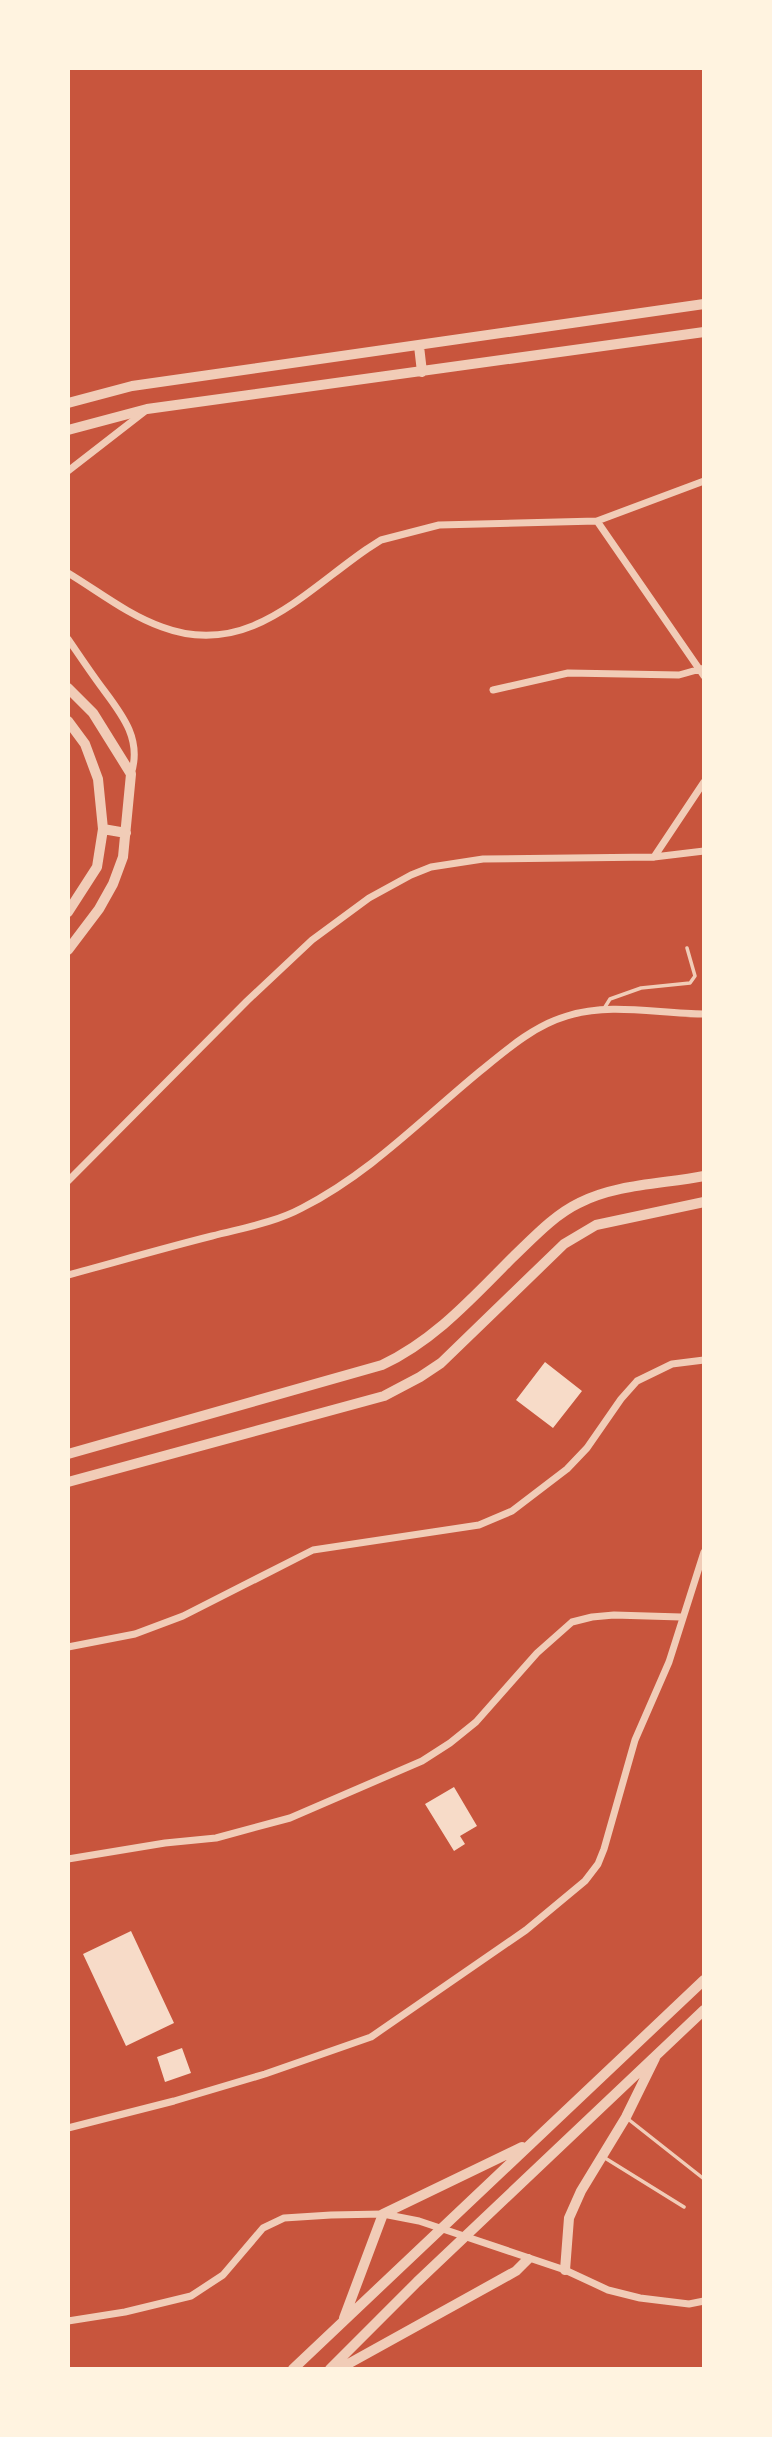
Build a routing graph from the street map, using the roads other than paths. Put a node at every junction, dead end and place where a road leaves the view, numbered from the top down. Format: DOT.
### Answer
graph roads {
  1 [pos="704,304"];
  2 [pos="704,332"];
  3 [pos="419,346"];
  4 [pos="422,372"];
  5 [pos="68,403"];
  6 [pos="147,409"];
  7 [pos="68,430"];
  8 [pos="68,471"];
  9 [pos="704,481"];
  10 [pos="597,521"];
  11 [pos="68,573"];
  12 [pos="68,639"];
  13 [pos="703,672"];
  14 [pos="68,688"];
  15 [pos="493,690"];
  16 [pos="68,721"];
  17 [pos="131,774"];
  18 [pos="704,782"];
  19 [pos="103,829"];
  20 [pos="126,833"];
  21 [pos="704,851"];
  22 [pos="654,857"];
  23 [pos="68,912"];
  24 [pos="687,948"];
  25 [pos="68,950"];
  26 [pos="604,1009"];
  27 [pos="704,1014"];
  28 [pos="704,1176"];
  29 [pos="68,1181"];
  30 [pos="704,1202"];
  31 [pos="68,1275"];
  32 [pos="704,1360"];
  33 [pos="68,1454"];
  34 [pos="68,1482"];
  35 [pos="704,1552"];
  36 [pos="681,1618"];
  37 [pos="68,1647"];
  38 [pos="68,1859"];
  39 [pos="704,1980"];
  40 [pos="704,2010"];
  41 [pos="658,2053"];
  42 [pos="626,2117"];
  43 [pos="68,2128"];
  44 [pos="531,2143"];
  45 [pos="603,2157"];
  46 [pos="704,2179"];
  47 [pos="684,2207"];
  48 [pos="383,2214"];
  49 [pos="528,2259"];
  50 [pos="565,2270"];
  51 [pos="704,2301"];
  52 [pos="68,2321"];
  53 [pos="342,2322"];
  54 [pos="293,2369"];
  55 [pos="330,2369"];
  56 [pos="340,2369"];
  1 -- 3 [label="street"];
  2 -- 4 [label="street"];
  3 -- 4 [label="street"];
  3 -- 5 [label="street"];
  4 -- 6 [label="street"];
  6 -- 7 [label="street"];
  6 -- 8 [label="street"];
  9 -- 10 [label="street"];
  10 -- 11 [label="street"];
  10 -- 13 [label="street"];
  12 -- 17 [label="street"];
  13 -- 15 [label="street"];
  14 -- 17 [label="street"];
  16 -- 19 [label="street"];
  17 -- 20 [label="street"];
  18 -- 22 [label="street"];
  19 -- 20 [label="street"];
  19 -- 23 [label="street"];
  20 -- 25 [label="street"];
  21 -- 22 [label="street"];
  22 -- 29 [label="street"];
  24 -- 26 [label="lane"];
  26 -- 27 [label="street"];
  26 -- 31 [label="street"];
  28 -- 33 [label="street"];
  30 -- 34 [label="street"];
  32 -- 37 [label="street"];
  35 -- 36 [label="street"];
  36 -- 38 [label="street"];
  36 -- 43 [label="street"];
  39 -- 44 [label="street"];
  40 -- 41 [label="street"];
  41 -- 42 [label="street"];
  41 -- 55 [label="street"];
  42 -- 45 [label="street"];
  42 -- 46 [label="lane"];
  44 -- 48 [label="street"];
  44 -- 53 [label="street"];
  45 -- 47 [label="lane"];
  45 -- 50 [label="street"];
  48 -- 49 [label="street"];
  48 -- 52 [label="street"];
  48 -- 53 [label="street"];
  49 -- 50 [label="street"];
  49 -- 56 [label="street"];
  50 -- 51 [label="street"];
  53 -- 54 [label="street"];
}
